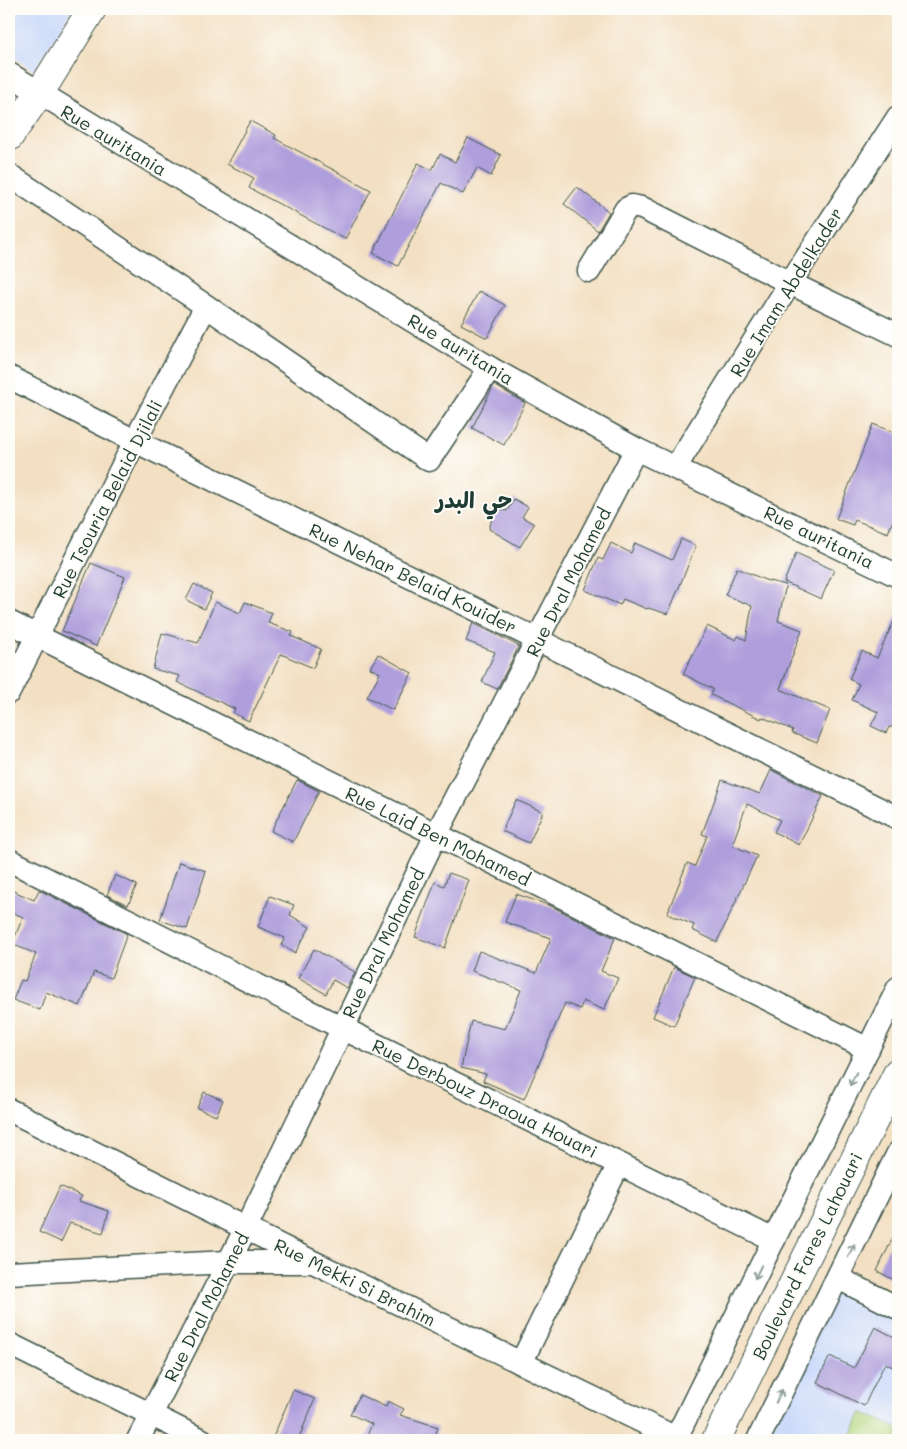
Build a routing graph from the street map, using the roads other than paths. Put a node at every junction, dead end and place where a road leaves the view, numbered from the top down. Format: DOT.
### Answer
graph roads {
  1 [pos="92,9"];
  2 [pos="9,74"];
  3 [pos="39,94"];
  4 [pos="898,117"];
  5 [pos="9,137"];
  6 [pos="9,175"];
  7 [pos="589,271"];
  8 [pos="790,283"];
  9 [pos="206,306"];
  10 [pos="898,335"];
  11 [pos="490,368"];
  12 [pos="9,377"];
  13 [pos="135,441"];
  14 [pos="636,449"];
  15 [pos="676,468"];
  16 [pos="898,576"];
  17 [pos="9,622"];
  18 [pos="37,637"];
  19 [pos="538,640"];
  20 [pos="9,692"];
  21 [pos="898,818"];
  22 [pos="436,835"];
  23 [pos="9,860"];
  24 [pos="898,988"];
  25 [pos="342,1028"];
  26 [pos="868,1049"];
  27 [pos="898,1072"];
  28 [pos="9,1110"];
  29 [pos="898,1153"];
  30 [pos="619,1164"];
  31 [pos="246,1228"];
  32 [pos="774,1240"];
  33 [pos="228,1262"];
  34 [pos="311,1262"];
  35 [pos="9,1273"];
  36 [pos="838,1278"];
  37 [pos="898,1308"];
  38 [pos="9,1344"];
  39 [pos="521,1362"];
  40 [pos="151,1414"];
  41 [pos="676,1439"];
  42 [pos="138,1440"];
  43 [pos="202,1440"];
  44 [pos="716,1440"];
  45 [pos="758,1440"];
  1 -- 3 [label="main road"];
  2 -- 3 [label="street, Rue auritania"];
  3 -- 5 [label="main road"];
  3 -- 11 [label="street, Rue auritania"];
  4 -- 8 [label="street, Rue Imam Abdelkader"];
  6 -- 9 [label="street"];
  7 -- 8 [label="street"];
  8 -- 10 [label="street"];
  8 -- 15 [label="street, Rue Imam Abdelkader"];
  9 -- 11 [label="street"];
  9 -- 13 [label="street, Rue Tsouria Belaid Djilali"];
  11 -- 14 [label="street, Rue auritania"];
  12 -- 13 [label="street, Rue Nehar Belaid Kouider"];
  13 -- 18 [label="street, Rue Tsouria Belaid Djilali"];
  13 -- 19 [label="street, Rue Nehar Belaid Kouider"];
  14 -- 15 [label="street, Rue auritania"];
  14 -- 19 [label="street, Rue Dral Mohamed"];
  15 -- 16 [label="street, Rue auritania"];
  17 -- 18 [label="street, Rue Laid Ben Mohamed"];
  18 -- 20 [label="street, Rue Tsouria Belaid Djilali"];
  18 -- 22 [label="street, Rue Laid Ben Mohamed"];
  19 -- 21 [label="street, Rue Nehar Belaid Kouider"];
  19 -- 22 [label="street, Rue Dral Mohamed"];
  22 -- 25 [label="street, Rue Dral Mohamed"];
  22 -- 26 [label="street, Rue Laid Ben Mohamed"];
  23 -- 25 [label="street, Rue Derbouz Draoua Houari"];
  24 -- 26 [label="street"];
  25 -- 30 [label="street, Rue Derbouz Draoua Houari"];
  25 -- 31 [label="street, Rue Dral Mohamed"];
  26 -- 32 [label="street, one-way"];
  27 -- 44 [label="main road, Boulevard Fares Lahouari"];
  28 -- 31 [label="street, Rue Mekki Si Brahim"];
  36 -- 29 [label="street, one-way"];
  30 -- 32 [label="street, Rue Derbouz Draoua Houari"];
  30 -- 39 [label="street"];
  31 -- 33 [label="street, Rue Dral Mohamed"];
  31 -- 34 [label="street, Rue Mekki Si Brahim"];
  32 -- 41 [label="street, one-way"];
  33 -- 34 [label="street"];
  33 -- 35 [label="street"];
  33 -- 40 [label="street, Rue Dral Mohamed"];
  34 -- 39 [label="street, Rue Mekki Si Brahim"];
  36 -- 37 [label="street"];
  45 -- 36 [label="street, one-way"];
  38 -- 40 [label="street"];
  39 -- 41 [label="street, Rue Mekki Si Brahim"];
  40 -- 42 [label="street, Rue Dral Mohamed"];
  40 -- 43 [label="street"];
}
